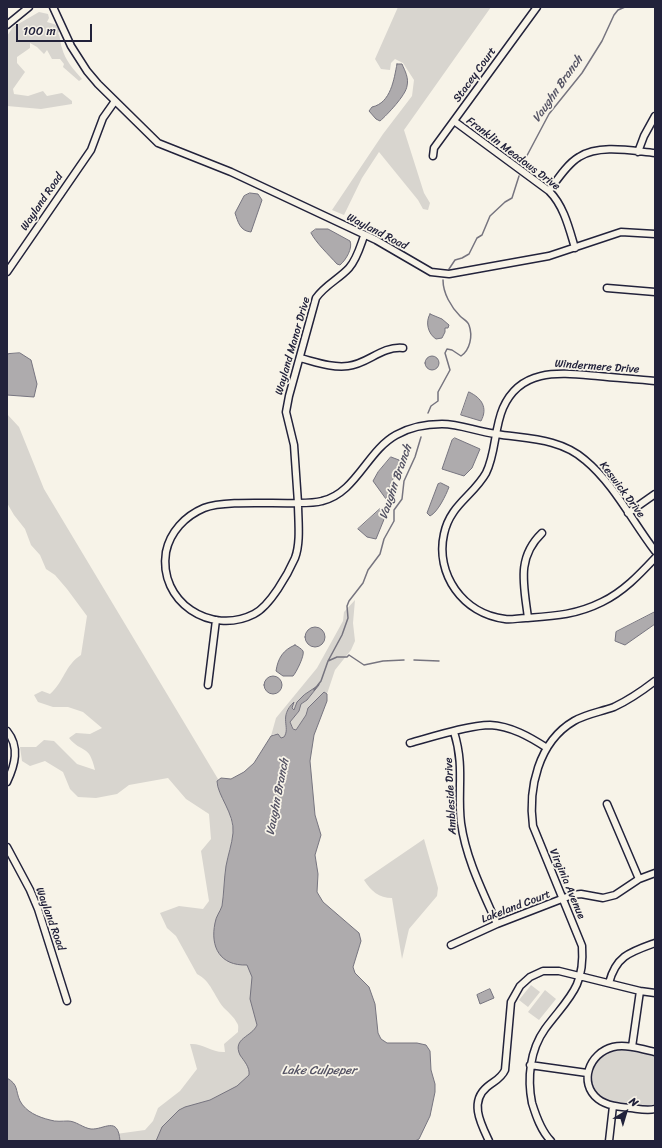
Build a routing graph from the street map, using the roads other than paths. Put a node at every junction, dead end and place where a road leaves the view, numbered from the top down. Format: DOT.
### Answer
graph roads {
  1 [pos="29,7"];
  2 [pos="53,7"];
  3 [pos="537,7"];
  4 [pos="7,25"];
  5 [pos="115,101"];
  6 [pos="655,116"];
  7 [pos="454,121"];
  8 [pos="638,152"];
  9 [pos="655,153"];
  10 [pos="434,156"];
  11 [pos="549,191"];
  12 [pos="655,234"];
  13 [pos="364,236"];
  14 [pos="575,248"];
  15 [pos="7,272"];
  16 [pos="607,288"];
  17 [pos="655,292"];
  18 [pos="403,348"];
  19 [pos="300,358"];
  20 [pos="655,381"];
  21 [pos="496,434"];
  22 [pos="655,494"];
  23 [pos="298,503"];
  24 [pos="628,513"];
  25 [pos="542,533"];
  26 [pos="655,551"];
  27 [pos="655,558"];
  28 [pos="528,618"];
  29 [pos="216,620"];
  30 [pos="655,681"];
  31 [pos="208,685"];
  32 [pos="7,731"];
  33 [pos="454,732"];
  34 [pos="410,743"];
  35 [pos="547,748"];
  36 [pos="7,782"];
  37 [pos="607,804"];
  38 [pos="7,847"];
  39 [pos="655,873"];
  40 [pos="639,879"];
  41 [pos="563,900"];
  42 [pos="497,924"];
  43 [pos="655,943"];
  44 [pos="451,945"];
  45 [pos="580,977"];
  46 [pos="609,983"];
  47 [pos="640,991"];
  48 [pos="655,993"];
  49 [pos="67,1001"];
  50 [pos="632,1047"];
  51 [pos="655,1052"];
  52 [pos="530,1065"];
  53 [pos="587,1073"];
  54 [pos="613,1106"];
  55 [pos="655,1110"];
  56 [pos="489,1141"];
  57 [pos="551,1141"];
  58 [pos="609,1141"];
  1 -- 4 [label="street"];
  2 -- 5 [label="street, Wayland Road"];
  3 -- 7 [label="street, Stacey Court"];
  5 -- 13 [label="street, Wayland Road"];
  5 -- 15 [label="street, Wayland Road"];
  6 -- 8 [label="street"];
  7 -- 10 [label="street, Stacey Court"];
  7 -- 11 [label="street, Franklin Meadows Drive"];
  8 -- 9 [label="street"];
  8 -- 11 [label="street"];
  11 -- 14 [label="street, Franklin Meadows Drive"];
  12 -- 14 [label="street, Wayland Road"];
  13 -- 14 [label="street, Wayland Road"];
  13 -- 19 [label="street, Wayland Manor Drive"];
  16 -- 17 [label="street"];
  18 -- 19 [label="street"];
  19 -- 23 [label="street, Wayland Manor Drive"];
  20 -- 21 [label="street, Windermere Drive"];
  21 -- 23 [label="street, Keswick Drive"];
  21 -- 24 [label="street, Keswick Drive"];
  21 -- 28 [label="street, Windermere Drive"];
  22 -- 24 [label="street"];
  23 -- 29 [label="street"];
  23 -- 29 [label="street"];
  24 -- 26 [label="street, Keswick Drive"];
  25 -- 28 [label="street"];
  27 -- 28 [label="street, Windermere Drive"];
  29 -- 31 [label="street"];
  30 -- 35 [label="street, Virginia Avenue"];
  32 -- 36 [label="street"];
  33 -- 34 [label="street"];
  33 -- 35 [label="street"];
  33 -- 42 [label="street, Ambleside Drive"];
  35 -- 41 [label="street, Virginia Avenue"];
  37 -- 40 [label="street"];
  38 -- 49 [label="street, Wayland Road"];
  39 -- 40 [label="street, Lakeland Court"];
  40 -- 41 [label="street, Lakeland Court"];
  41 -- 42 [label="street, Lakeland Court"];
  41 -- 45 [label="street, Virginia Avenue"];
  42 -- 44 [label="street, Lakeland Court"];
  43 -- 46 [label="street"];
  45 -- 46 [label="street"];
  45 -- 52 [label="street, Virginia Avenue"];
  45 -- 56 [label="street"];
  46 -- 47 [label="street"];
  47 -- 48 [label="street"];
  47 -- 50 [label="street"];
  50 -- 51 [label="street"];
  50 -- 53 [label="street"];
  52 -- 53 [label="street"];
  52 -- 57 [label="street, Virginia Avenue"];
  53 -- 54 [label="street"];
  54 -- 55 [label="street"];
  54 -- 58 [label="street"];
}
